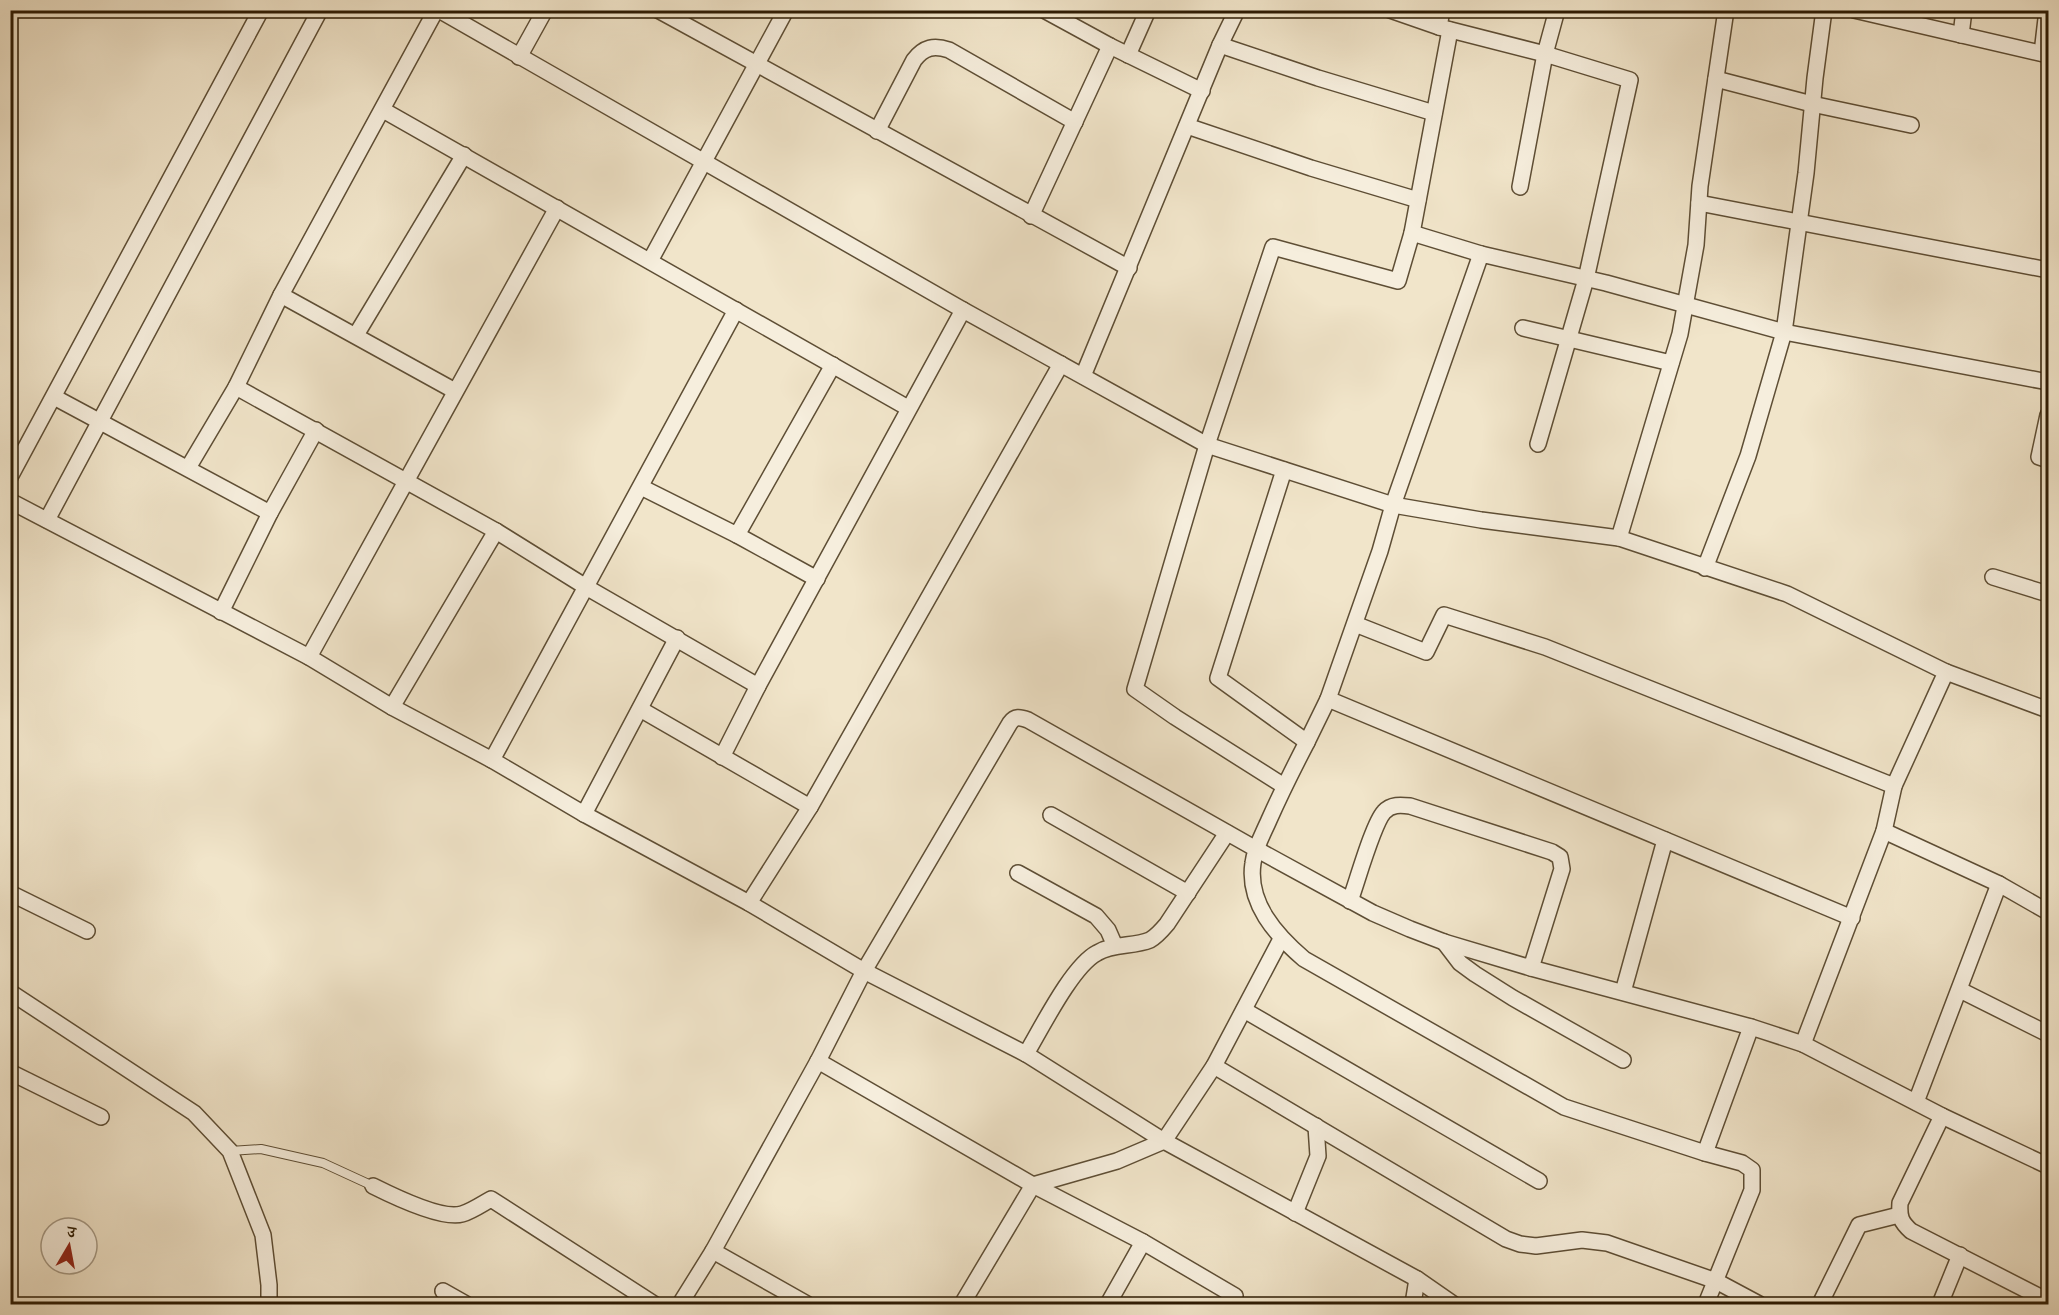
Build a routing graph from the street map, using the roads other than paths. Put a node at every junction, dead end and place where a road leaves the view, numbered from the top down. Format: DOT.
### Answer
graph roads {
  1 [pos="261,10"];
  2 [pos="320,10"];
  3 [pos="438,10"];
  4 [pos="545,10"];
  5 [pos="786,10"];
  6 [pos="1044,10"];
  7 [pos="1148,10"];
  8 [pos="1237,10"];
  9 [pos="1389,10"];
  10 [pos="1442,10"];
  11 [pos="1557,10"];
  12 [pos="1726,10"];
  13 [pos="1824,10"];
  14 [pos="1854,10"];
  15 [pos="1964,10"];
  16 [pos="2047,10"];
  17 [pos="662,12"];
  18 [pos="1062,15"];
  19 [pos="1892,15"];
  20 [pos="1444,28"];
  21 [pos="1961,35"];
  22 [pos="1220,45"];
  23 [pos="1110,46"];
  24 [pos="1545,54"];
  25 [pos="2045,54"];
  26 [pos="1128,55"];
  27 [pos="519,57"];
  28 [pos="758,65"];
  29 [pos="1716,79"];
  30 [pos="1202,91"];
  31 [pos="1812,104"];
  32 [pos="383,110"];
  33 [pos="1434,112"];
  34 [pos="1075,122"];
  35 [pos="1911,125"];
  36 [pos="1187,126"];
  37 [pos="877,131"];
  38 [pos="464,155"];
  39 [pos="704,162"];
  40 [pos="1520,187"];
  41 [pos="1418,200"];
  42 [pos="1699,203"];
  43 [pos="557,208"];
  44 [pos="1031,216"];
  45 [pos="1800,222"];
  46 [pos="1412,233"];
  47 [pos="1481,254"];
  48 [pos="650,261"];
  49 [pos="1129,268"];
  50 [pos="2049,270"];
  51 [pos="1586,279"];
  52 [pos="281,295"];
  53 [pos="1685,306"];
  54 [pos="736,310"];
  55 [pos="963,310"];
  56 [pos="1523,328"];
  57 [pos="1784,332"];
  58 [pos="356,335"];
  59 [pos="1569,338"];
  60 [pos="1671,363"];
  61 [pos="1061,364"];
  62 [pos="832,365"];
  63 [pos="1083,376"];
  64 [pos="2049,382"];
  65 [pos="236,387"];
  66 [pos="455,391"];
  67 [pos="54,398"];
  68 [pos="908,408"];
  69 [pos="2049,415"];
  70 [pos="98,422"];
  71 [pos="316,430"];
  72 [pos="1538,444"];
  73 [pos="1207,445"];
  74 [pos="2049,460"];
  75 [pos="188,468"];
  76 [pos="1284,470"];
  77 [pos="10,477"];
  78 [pos="405,482"];
  79 [pos="641,487"];
  80 [pos="10,501"];
  81 [pos="1393,505"];
  82 [pos="270,513"];
  83 [pos="47,520"];
  84 [pos="496,531"];
  85 [pos="737,535"];
  86 [pos="1619,538"];
  87 [pos="1705,568"];
  88 [pos="1993,577"];
  89 [pos="817,579"];
  90 [pos="586,587"];
  91 [pos="2049,594"];
  92 [pos="221,612"];
  93 [pos="1355,624"];
  94 [pos="677,638"];
  95 [pos="309,657"];
  96 [pos="1946,672"];
  97 [pos="758,686"];
  98 [pos="1328,699"];
  99 [pos="392,707"];
  100 [pos="640,709"];
  101 [pos="2049,710"];
  102 [pos="1308,742"];
  103 [pos="722,757"];
  104 [pos="492,760"];
  105 [pos="1284,786"];
  106 [pos="1894,786"];
  107 [pos="810,807"];
  108 [pos="584,814"];
  109 [pos="1051,815"];
  110 [pos="1884,831"];
  111 [pos="1227,833"];
  112 [pos="1665,840"];
  113 [pos="1256,849"];
  114 [pos="1018,873"];
  115 [pos="1999,884"];
  116 [pos="10,893"];
  117 [pos="1188,893"];
  118 [pos="1350,901"];
  119 [pos="749,903"];
  120 [pos="2049,912"];
  121 [pos="1852,918"];
  122 [pos="87,931"];
  123 [pos="1281,939"];
  124 [pos="1444,942"];
  125 [pos="1114,946"];
  126 [pos="1531,968"];
  127 [pos="864,971"];
  128 [pos="1960,990"];
  129 [pos="10,992"];
  130 [pos="1623,992"];
  131 [pos="1244,1010"];
  132 [pos="1751,1027"];
  133 [pos="2049,1034"];
  134 [pos="1803,1044"];
  135 [pos="1026,1054"];
  136 [pos="1623,1060"];
  137 [pos="818,1061"];
  138 [pos="1214,1066"];
  139 [pos="10,1072"];
  140 [pos="1916,1102"];
  141 [pos="1942,1116"];
  142 [pos="101,1117"];
  143 [pos="1316,1126"];
  144 [pos="1164,1141"];
  145 [pos="230,1151"];
  146 [pos="1705,1153"];
  147 [pos="2049,1166"];
  148 [pos="1539,1181"];
  149 [pos="373,1185"];
  150 [pos="1033,1185"];
  151 [pos="1295,1213"];
  152 [pos="1899,1215"];
  153 [pos="1143,1242"];
  154 [pos="713,1251"];
  155 [pos="1960,1255"];
  156 [pos="1417,1279"];
  157 [pos="1716,1281"];
  158 [pos="442,1291"];
  159 [pos="1235,1296"];
  160 [pos="2049,1301"];
  161 [pos="269,1305"];
  162 [pos="466,1305"];
  163 [pos="654,1305"];
  164 [pos="680,1305"];
  165 [pos="807,1305"];
  166 [pos="962,1305"];
  167 [pos="1108,1305"];
  168 [pos="1413,1305"];
  169 [pos="1453,1305"];
  170 [pos="1706,1305"];
  171 [pos="1759,1305"];
  172 [pos="1820,1305"];
  173 [pos="1940,1305"];
  1 -- 67 [label="street"];
  2 -- 70 [label="street"];
  3 -- 27 [label="street"];
  3 -- 32 [label="street"];
  4 -- 27 [label="street"];
  5 -- 28 [label="street"];
  6 -- 18 [label="street"];
  7 -- 26 [label="street"];
  8 -- 22 [label="street"];
  9 -- 20 [label="street"];
  10 -- 20 [label="street"];
  11 -- 24 [label="street"];
  12 -- 29 [label="street"];
  13 -- 31 [label="street"];
  14 -- 19 [label="street"];
  15 -- 21 [label="street"];
  16 -- 25 [label="street"];
  17 -- 28 [label="street"];
  18 -- 23 [label="street"];
  19 -- 21 [label="street"];
  20 -- 24 [label="street"];
  20 -- 33 [label="street"];
  21 -- 25 [label="street"];
  22 -- 30 [label="street"];
  22 -- 33 [label="street"];
  23 -- 26 [label="street"];
  23 -- 34 [label="street"];
  24 -- 40 [label="street"];
  24 -- 51 [label="street"];
  26 -- 30 [label="street"];
  27 -- 39 [label="street"];
  28 -- 37 [label="street"];
  28 -- 39 [label="street"];
  29 -- 31 [label="street"];
  29 -- 42 [label="street"];
  30 -- 36 [label="street"];
  31 -- 35 [label="street"];
  31 -- 45 [label="street"];
  32 -- 38 [label="street"];
  32 -- 52 [label="street"];
  33 -- 41 [label="street"];
  34 -- 37 [label="street"];
  34 -- 44 [label="street"];
  36 -- 41 [label="street"];
  36 -- 49 [label="street"];
  37 -- 44 [label="street"];
  38 -- 43 [label="street"];
  38 -- 58 [label="street"];
  39 -- 48 [label="street"];
  39 -- 55 [label="street"];
  41 -- 46 [label="street"];
  42 -- 45 [label="street"];
  42 -- 53 [label="street"];
  43 -- 48 [label="street"];
  43 -- 66 [label="street"];
  44 -- 49 [label="street"];
  45 -- 50 [label="street"];
  45 -- 57 [label="street"];
  46 -- 47 [label="street"];
  46 -- 73 [label="street"];
  47 -- 51 [label="street"];
  47 -- 81 [label="street"];
  48 -- 54 [label="street"];
  49 -- 63 [label="street"];
  51 -- 53 [label="street"];
  51 -- 59 [label="street"];
  52 -- 58 [label="street"];
  52 -- 65 [label="street"];
  53 -- 57 [label="street"];
  53 -- 60 [label="street"];
  54 -- 62 [label="street"];
  54 -- 79 [label="street"];
  55 -- 61 [label="street"];
  55 -- 68 [label="street"];
  56 -- 59 [label="street"];
  57 -- 64 [label="street"];
  57 -- 87 [label="street"];
  58 -- 66 [label="street"];
  59 -- 60 [label="street"];
  59 -- 72 [label="street"];
  60 -- 86 [label="street"];
  61 -- 63 [label="street"];
  61 -- 107 [label="street"];
  62 -- 68 [label="street"];
  62 -- 85 [label="street"];
  63 -- 73 [label="street"];
  65 -- 71 [label="street"];
  65 -- 75 [label="street"];
  66 -- 78 [label="street"];
  67 -- 70 [label="street"];
  67 -- 77 [label="street"];
  68 -- 89 [label="street"];
  69 -- 74 [label="street"];
  70 -- 75 [label="street"];
  70 -- 83 [label="street"];
  71 -- 78 [label="street"];
  71 -- 82 [label="street"];
  73 -- 76 [label="street"];
  73 -- 105 [label="street"];
  75 -- 82 [label="street"];
  76 -- 81 [label="street"];
  76 -- 102 [label="street"];
  78 -- 84 [label="street"];
  78 -- 95 [label="street"];
  79 -- 85 [label="street"];
  79 -- 90 [label="street"];
  80 -- 83 [label="street"];
  81 -- 86 [label="street"];
  81 -- 93 [label="street"];
  82 -- 92 [label="street"];
  83 -- 92 [label="street"];
  84 -- 90 [label="street"];
  84 -- 99 [label="street"];
  85 -- 89 [label="street"];
  86 -- 87 [label="street"];
  87 -- 96 [label="street"];
  88 -- 91 [label="street"];
  89 -- 97 [label="street"];
  90 -- 94 [label="street"];
  90 -- 104 [label="street"];
  92 -- 95 [label="street"];
  93 -- 98 [label="street"];
  93 -- 106 [label="street"];
  94 -- 97 [label="street"];
  94 -- 100 [label="street"];
  95 -- 99 [label="street"];
  96 -- 101 [label="street"];
  96 -- 106 [label="street"];
  97 -- 103 [label="street"];
  98 -- 102 [label="street"];
  98 -- 112 [label="street"];
  99 -- 104 [label="street"];
  100 -- 103 [label="street"];
  100 -- 108 [label="street"];
  102 -- 105 [label="street"];
  103 -- 107 [label="street"];
  104 -- 108 [label="street"];
  105 -- 113 [label="street"];
  106 -- 110 [label="street"];
  107 -- 119 [label="street"];
  108 -- 119 [label="street"];
  109 -- 117 [label="street"];
  110 -- 115 [label="street"];
  110 -- 121 [label="street"];
  111 -- 113 [label="street"];
  111 -- 117 [label="street"];
  111 -- 127 [label="street"];
  112 -- 121 [label="street"];
  112 -- 130 [label="street"];
  113 -- 118 [label="street"];
  113 -- 123 [label="street"];
  114 -- 125 [label="street"];
  115 -- 120 [label="street"];
  115 -- 128 [label="street"];
  116 -- 122 [label="street"];
  117 -- 125 [label="street"];
  118 -- 124 [label="street"];
  118 -- 126 [label="street"];
  119 -- 127 [label="street"];
  121 -- 134 [label="street"];
  123 -- 131 [label="street"];
  123 -- 146 [label="street"];
  124 -- 126 [label="street"];
  124 -- 136 [label="street"];
  125 -- 135 [label="street"];
  126 -- 130 [label="street"];
  127 -- 135 [label="street"];
  127 -- 137 [label="street"];
  128 -- 133 [label="street"];
  128 -- 140 [label="street"];
  129 -- 145 [label="street"];
  130 -- 132 [label="street"];
  131 -- 138 [label="street"];
  131 -- 148 [label="street"];
  132 -- 134 [label="street"];
  132 -- 146 [label="street"];
  134 -- 140 [label="street"];
  135 -- 144 [label="street"];
  137 -- 150 [label="street"];
  137 -- 154 [label="street"];
  138 -- 143 [label="street"];
  138 -- 144 [label="street"];
  139 -- 142 [label="street"];
  140 -- 141 [label="street"];
  141 -- 147 [label="street"];
  141 -- 152 [label="street"];
  143 -- 151 [label="street"];
  143 -- 157 [label="street"];
  144 -- 150 [label="street"];
  144 -- 151 [label="street"];
  145 -- 149 [label="lane"];
  145 -- 161 [label="street"];
  146 -- 157 [label="street"];
  149 -- 163 [label="street"];
  150 -- 153 [label="street"];
  150 -- 166 [label="street"];
  151 -- 156 [label="street"];
  152 -- 155 [label="street"];
  152 -- 172 [label="street"];
  153 -- 159 [label="street"];
  153 -- 167 [label="street"];
  154 -- 164 [label="street"];
  154 -- 165 [label="street"];
  155 -- 160 [label="street"];
  155 -- 173 [label="street"];
  156 -- 168 [label="street"];
  156 -- 169 [label="street"];
  157 -- 170 [label="street"];
  157 -- 171 [label="street"];
  158 -- 162 [label="street"];
}
